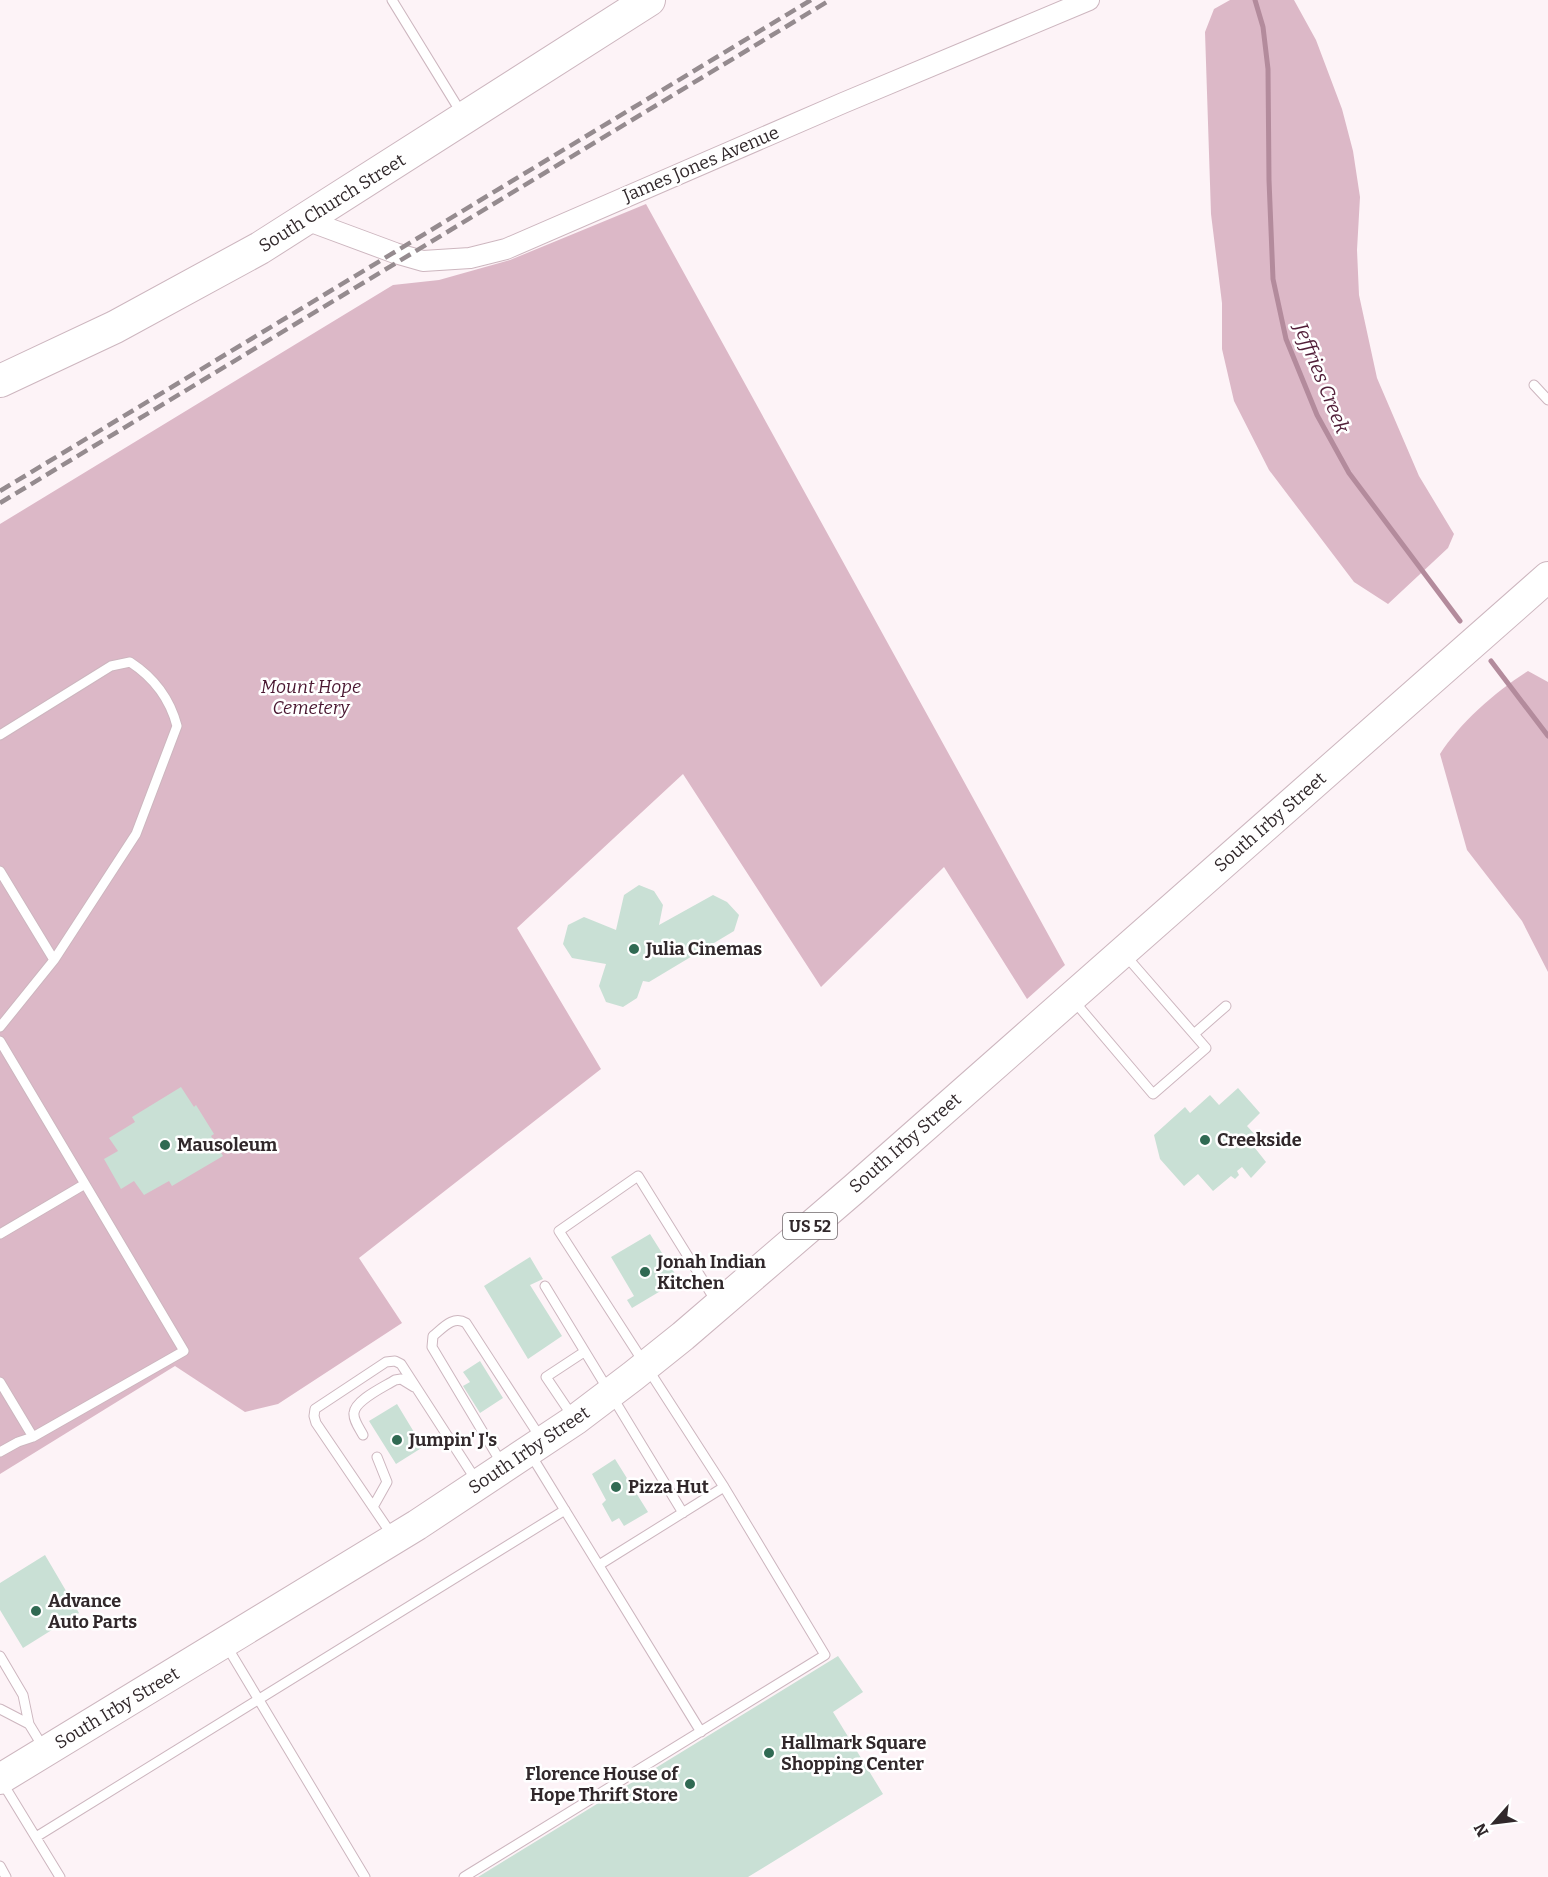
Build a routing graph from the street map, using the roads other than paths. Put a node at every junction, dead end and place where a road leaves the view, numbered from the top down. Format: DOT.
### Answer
graph roads {
  1 [pos="392,0"];
  2 [pos="649,0"];
  3 [pos="1089,0"];
  4 [pos="465,118"];
  5 [pos="306,220"];
  6 [pos="0,381"];
  7 [pos="1534,385"];
  8 [pos="1548,400"];
  9 [pos="1548,577"];
  10 [pos="0,735"];
  11 [pos="0,871"];
  12 [pos="1123,952"];
  13 [pos="54,960"];
  14 [pos="1071,997"];
  15 [pos="1226,1006"];
  16 [pos="0,1027"];
  17 [pos="1194,1034"];
  18 [pos="0,1041"];
  19 [pos="85,1184"];
  20 [pos="0,1234"];
  21 [pos="545,1286"];
  22 [pos="718,1305"];
  23 [pos="584,1352"];
  24 [pos="645,1366"];
  25 [pos="0,1382"];
  26 [pos="421,1392"];
  27 [pos="609,1394"];
  28 [pos="575,1420"];
  29 [pos="363,1435"];
  30 [pos="33,1437"];
  31 [pos="0,1452"];
  32 [pos="525,1453"];
  33 [pos="377,1457"];
  34 [pos="479,1484"];
  35 [pos="724,1488"];
  36 [pos="373,1507"];
  37 [pos="565,1510"];
  38 [pos="683,1513"];
  39 [pos="394,1539"];
  40 [pos="599,1565"];
  41 [pos="224,1643"];
  42 [pos="0,1656"];
  43 [pos="258,1700"];
  44 [pos="0,1709"];
  45 [pos="29,1725"];
  46 [pos="701,1732"];
  47 [pos="45,1751"];
  48 [pos="0,1779"];
  49 [pos="36,1837"];
  50 [pos="0,1866"];
  51 [pos="6,1877"];
  52 [pos="60,1877"];
  53 [pos="365,1877"];
  54 [pos="464,1877"];
  1 -- 4 [label="lane"];
  2 -- 4 [label="highway, South Church Street"];
  3 -- 5 [label="street, James Jones Avenue"];
  4 -- 5 [label="highway, South Church Street"];
  5 -- 6 [label="highway, South Church Street"];
  7 -- 8 [label="lane"];
  9 -- 12 [label="main road, South Irby Street / US 52"];
  10 -- 13 [label="lane"];
  11 -- 13 [label="lane"];
  12 -- 14 [label="main road, South Irby Street / US 52"];
  12 -- 17 [label="lane"];
  13 -- 16 [label="lane"];
  14 -- 17 [label="lane"];
  14 -- 22 [label="main road, South Irby Street / US 52"];
  15 -- 17 [label="lane"];
  18 -- 19 [label="lane"];
  19 -- 20 [label="lane"];
  19 -- 30 [label="lane"];
  21 -- 23 [label="lane"];
  22 -- 24 [label="main road, South Irby Street / US 52"];
  22 -- 24 [label="lane"];
  23 -- 27 [label="lane"];
  23 -- 28 [label="lane"];
  24 -- 27 [label="main road, South Irby Street / US 52"];
  24 -- 35 [label="lane"];
  25 -- 30 [label="lane"];
  26 -- 29 [label="lane"];
  26 -- 34 [label="lane"];
  26 -- 36 [label="lane"];
  27 -- 28 [label="main road, South Irby Street / US 52"];
  27 -- 38 [label="lane"];
  28 -- 32 [label="main road, South Irby Street / US 52"];
  30 -- 31 [label="lane"];
  32 -- 32 [label="lane"];
  32 -- 34 [label="main road, South Irby Street / US 52"];
  32 -- 37 [label="lane"];
  33 -- 36 [label="lane"];
  34 -- 39 [label="main road, South Irby Street / US 52"];
  35 -- 38 [label="lane"];
  35 -- 46 [label="lane"];
  36 -- 39 [label="lane"];
  37 -- 40 [label="lane"];
  37 -- 43 [label="lane"];
  38 -- 40 [label="lane"];
  39 -- 41 [label="main road, South Irby Street / US 52"];
  40 -- 46 [label="lane"];
  41 -- 43 [label="lane"];
  41 -- 47 [label="main road, South Irby Street / US 52"];
  42 -- 45 [label="lane"];
  43 -- 49 [label="lane"];
  43 -- 53 [label="lane"];
  44 -- 45 [label="lane"];
  45 -- 47 [label="lane"];
  46 -- 54 [label="lane"];
  47 -- 48 [label="main road, South Irby Street / US 52"];
  48 -- 49 [label="lane"];
  49 -- 52 [label="lane"];
  50 -- 51 [label="lane"];
}
